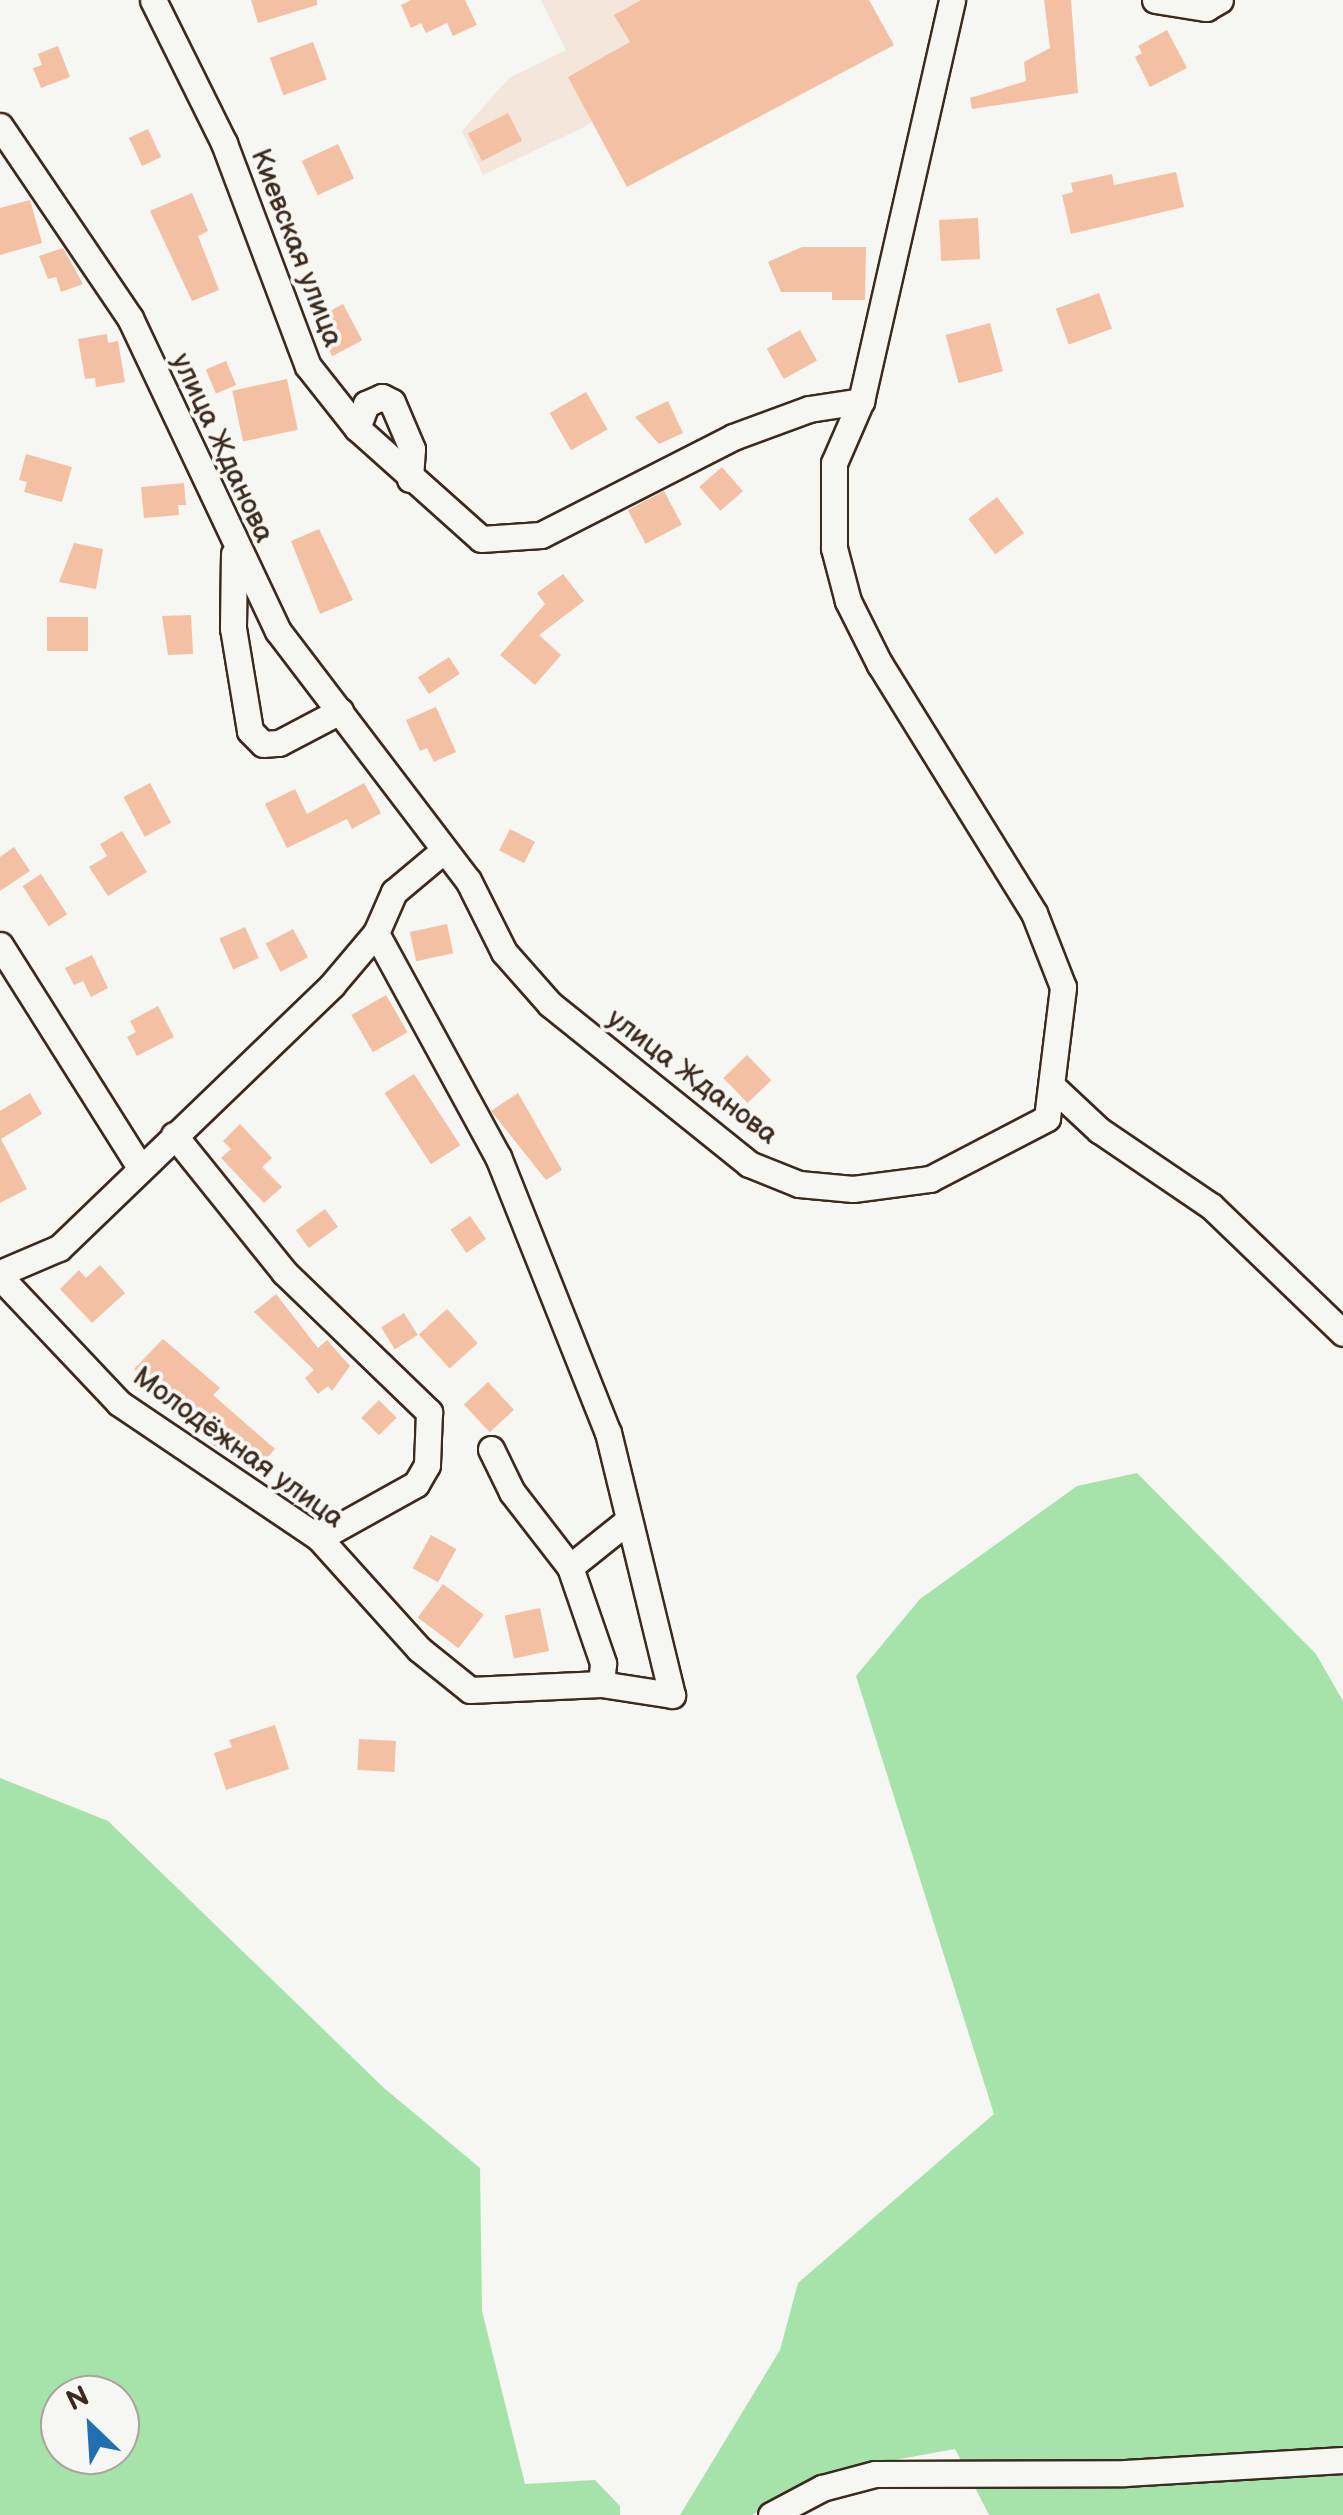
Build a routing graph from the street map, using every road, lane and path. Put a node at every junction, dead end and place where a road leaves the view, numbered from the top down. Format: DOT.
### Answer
graph roads {
  1 [pos="153,0"];
  2 [pos="952,0"];
  3 [pos="1155,0"];
  4 [pos="1220,0"];
  5 [pos="0,126"];
  6 [pos="861,401"];
  7 [pos="357,428"];
  8 [pos="410,479"];
  9 [pos="234,548"];
  10 [pos="233,628"];
  11 [pos="278,631"];
  12 [pos="340,712"];
  13 [pos="444,850"];
  14 [pos="376,932"];
  15 [pos="0,945"];
  16 [pos="1054,1088"];
  17 [pos="174,1135"];
  18 [pos="140,1167"];
  19 [pos="0,1275"];
  20 [pos="1343,1333"];
  21 [pos="491,1449"];
  22 [pos="625,1523"];
  23 [pos="320,1538"];
  24 [pos="570,1568"];
  25 [pos="601,1684"];
  26 [pos="1343,2460"];
  27 [pos="771,2515"];
  1 -- 7 [label="street, Киевская улица"];
  2 -- 6 [label="street, улица Жданова"];
  3 -- 4 [label="street"];
  5 -- 9 [label="street, улица Жданова"];
  6 -- 8 [label="street, Киевская улица"];
  6 -- 16 [label="street, улица Жданова"];
  7 -- 8 [label="street, Киевская улица"];
  7 -- 8 [label="street"];
  9 -- 10 [label="street"];
  9 -- 11 [label="street, улица Жданова"];
  10 -- 11 [label="street"];
  10 -- 12 [label="street"];
  11 -- 12 [label="street, улица Жданова"];
  12 -- 13 [label="street, улица Жданова"];
  13 -- 14 [label="street"];
  13 -- 16 [label="street, улица Жданова"];
  14 -- 17 [label="street"];
  14 -- 22 [label="street"];
  15 -- 18 [label="street"];
  16 -- 20 [label="street"];
  17 -- 18 [label="street"];
  17 -- 23 [label="street"];
  18 -- 19 [label="street"];
  19 -- 23 [label="street, Молодёжная улица"];
  21 -- 24 [label="street"];
  22 -- 24 [label="street"];
  22 -- 25 [label="street, Молодёжная улица"];
  23 -- 25 [label="street, Молодёжная улица"];
  24 -- 25 [label="street"];
  26 -- 27 [label="street"];
}
